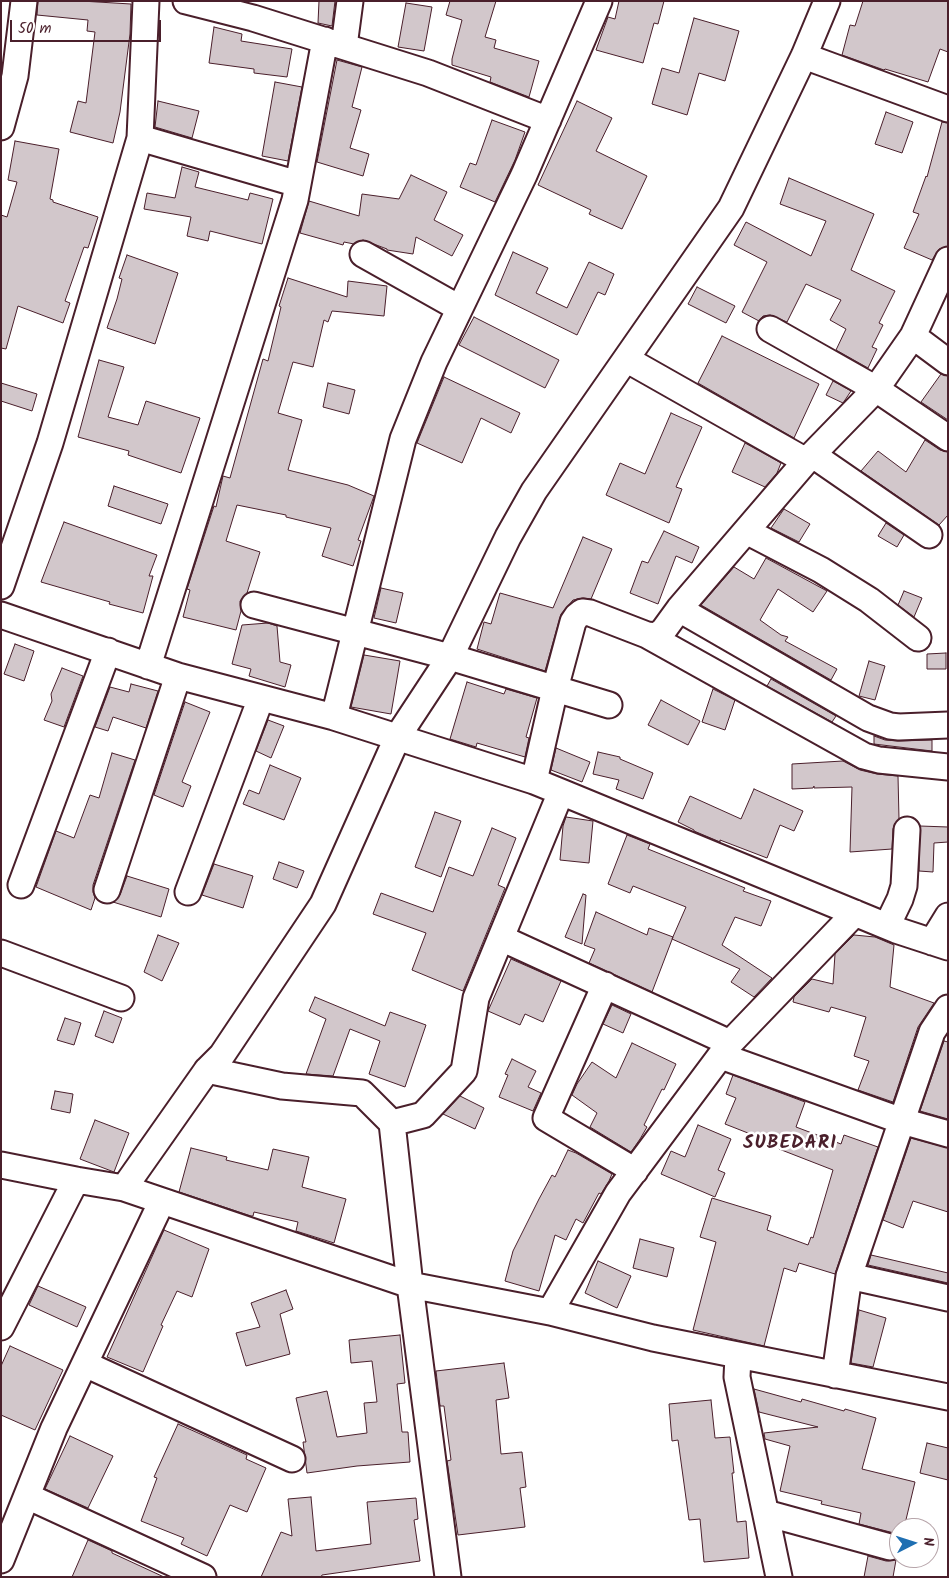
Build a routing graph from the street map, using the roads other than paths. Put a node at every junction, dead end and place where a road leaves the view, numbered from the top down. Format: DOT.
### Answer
graph roads {
  1 [pos="24,1"];
  2 [pos="146,1"];
  3 [pos="186,1"];
  4 [pos="350,1"];
  5 [pos="599,1"];
  6 [pos="827,1"];
  7 [pos="254,10"];
  8 [pos="335,43"];
  9 [pos="804,56"];
  10 [pos="8,75"];
  11 [pos="948,109"];
  12 [pos="548,120"];
  13 [pos="1,128"];
  14 [pos="140,138"];
  15 [pos="298,184"];
  16 [pos="363,254"];
  17 [pos="948,260"];
  18 [pos="459,308"];
  19 [pos="770,328"];
  20 [pos="913,336"];
  21 [pos="626,360"];
  22 [pos="948,362"];
  23 [pos="876,389"];
  24 [pos="948,438"];
  25 [pos="810,458"];
  26 [pos="746,531"];
  27 [pos="929,535"];
  28 [pos="1,586"];
  29 [pos="254,605"];
  30 [pos="679,609"];
  31 [pos="1,615"];
  32 [pos="355,632"];
  33 [pos="647,635"];
  34 [pos="918,638"];
  35 [pos="108,652"];
  36 [pos="450,657"];
  37 [pos="148,666"];
  38 [pos="178,676"];
  39 [pos="555,689"];
  40 [pos="261,698"];
  41 [pos="609,705"];
  42 [pos="334,717"];
  43 [pos="948,725"];
  44 [pos="398,736"];
  45 [pos="948,766"];
  46 [pos="534,781"];
  47 [pos="561,792"];
  48 [pos="907,830"];
  49 [pos="21,884"];
  50 [pos="107,890"];
  51 [pos="188,892"];
  52 [pos="855,913"];
  53 [pos="948,916"];
  54 [pos="886,926"];
  55 [pos="500,938"];
  56 [pos="940,944"];
  57 [pos="1,953"];
  58 [pos="605,985"];
  59 [pos="121,998"];
  60 [pos="948,1008"];
  61 [pos="725,1050"];
  62 [pos="207,1070"];
  63 [pos="902,1121"];
  64 [pos="392,1123"];
  65 [pos="948,1134"];
  66 [pos="1,1165"];
  67 [pos="635,1170"];
  68 [pos="76,1180"];
  69 [pos="124,1188"];
  70 [pos="162,1201"];
  71 [pos="848,1276"];
  72 [pos="410,1284"];
  73 [pos="948,1298"];
  74 [pos="550,1312"];
  75 [pos="1,1327"];
  76 [pos="738,1356"];
  77 [pos="85,1364"];
  78 [pos="835,1375"];
  79 [pos="948,1397"];
  80 [pos="292,1459"];
  81 [pos="27,1496"];
  82 [pos="766,1513"];
  83 [pos="889,1547"];
  84 [pos="1,1560"];
  85 [pos="203,1577"];
  86 [pos="448,1577"];
  87 [pos="779,1577"];
  1 -- 10 [label="street"];
  2 -- 14 [label="street"];
  3 -- 7 [label="street"];
  4 -- 8 [label="street"];
  5 -- 12 [label="street"];
  6 -- 9 [label="street"];
  7 -- 8 [label="street"];
  8 -- 12 [label="street"];
  8 -- 15 [label="street"];
  9 -- 11 [label="street"];
  9 -- 21 [label="street"];
  10 -- 13 [label="street"];
  12 -- 18 [label="street"];
  14 -- 15 [label="street"];
  14 -- 28 [label="street"];
  15 -- 37 [label="street"];
  16 -- 18 [label="street"];
  17 -- 20 [label="street"];
  18 -- 32 [label="street"];
  19 -- 23 [label="street"];
  20 -- 22 [label="street"];
  20 -- 23 [label="street"];
  21 -- 25 [label="street"];
  21 -- 36 [label="street"];
  23 -- 24 [label="street"];
  23 -- 25 [label="street"];
  25 -- 26 [label="street"];
  25 -- 27 [label="street"];
  26 -- 30 [label="street"];
  26 -- 34 [label="street"];
  29 -- 32 [label="street"];
  30 -- 33 [label="street"];
  30 -- 43 [label="street"];
  31 -- 35 [label="street"];
  32 -- 36 [label="street"];
  32 -- 42 [label="street"];
  33 -- 39 [label="street"];
  33 -- 45 [label="street"];
  35 -- 37 [label="street"];
  35 -- 49 [label="street"];
  36 -- 39 [label="street"];
  36 -- 44 [label="street"];
  37 -- 38 [label="street"];
  38 -- 40 [label="street"];
  38 -- 50 [label="street"];
  39 -- 41 [label="street"];
  39 -- 46 [label="street"];
  40 -- 42 [label="street"];
  40 -- 51 [label="street"];
  42 -- 44 [label="street"];
  44 -- 46 [label="street"];
  44 -- 62 [label="street"];
  46 -- 47 [label="street"];
  47 -- 52 [label="street"];
  47 -- 55 [label="street"];
  48 -- 54 [label="street"];
  52 -- 54 [label="street"];
  52 -- 61 [label="street"];
  53 -- 56 [label="street"];
  54 -- 56 [label="street"];
  55 -- 58 [label="street"];
  55 -- 64 [label="street"];
  57 -- 59 [label="street"];
  58 -- 61 [label="street"];
  58 -- 67 [label="street"];
  60 -- 63 [label="street"];
  61 -- 63 [label="street"];
  61 -- 67 [label="street"];
  62 -- 64 [label="street"];
  62 -- 69 [label="street"];
  63 -- 65 [label="street"];
  63 -- 71 [label="street"];
  64 -- 72 [label="street"];
  66 -- 68 [label="street"];
  67 -- 74 [label="street"];
  68 -- 69 [label="street"];
  68 -- 75 [label="street"];
  69 -- 70 [label="street"];
  70 -- 72 [label="street"];
  70 -- 77 [label="street"];
  71 -- 73 [label="street"];
  71 -- 78 [label="street"];
  72 -- 74 [label="street"];
  72 -- 86 [label="street"];
  74 -- 76 [label="street"];
  76 -- 78 [label="street"];
  76 -- 82 [label="street"];
  77 -- 80 [label="street"];
  77 -- 81 [label="street"];
  78 -- 79 [label="street"];
  81 -- 84 [label="street"];
  81 -- 85 [label="street"];
  82 -- 83 [label="street"];
  82 -- 87 [label="street"];
}
